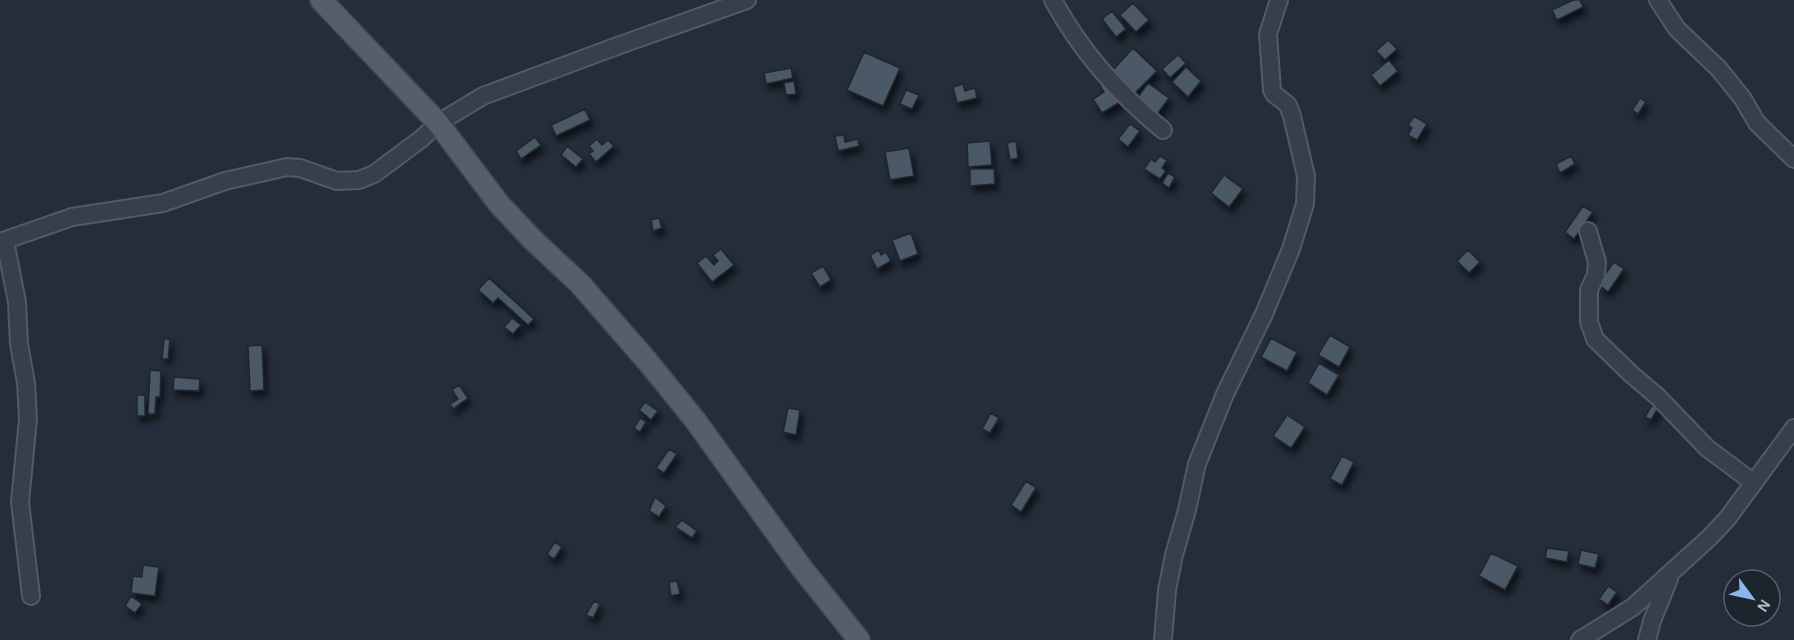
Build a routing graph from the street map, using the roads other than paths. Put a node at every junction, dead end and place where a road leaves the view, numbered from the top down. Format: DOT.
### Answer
graph roads {
  1 [pos="321,0"];
  2 [pos="747,0"];
  3 [pos="1053,0"];
  4 [pos="1279,0"];
  5 [pos="1658,0"];
  6 [pos="438,123"];
  7 [pos="1163,130"];
  8 [pos="1794,159"];
  9 [pos="1588,231"];
  10 [pos="3,241"];
  11 [pos="1794,428"];
  12 [pos="1754,483"];
  13 [pos="1672,571"];
  14 [pos="31,596"];
  15 [pos="859,640"];
  16 [pos="1163,640"];
  17 [pos="1580,640"];
  18 [pos="1647,640"];
  1 -- 6 [label="main road"];
  2 -- 6 [label="street"];
  3 -- 7 [label="street"];
  4 -- 16 [label="street"];
  5 -- 8 [label="street"];
  6 -- 10 [label="street"];
  6 -- 15 [label="main road"];
  9 -- 12 [label="street"];
  10 -- 14 [label="street"];
  11 -- 12 [label="street"];
  12 -- 13 [label="street"];
  13 -- 17 [label="street"];
  13 -- 18 [label="street"];
}
